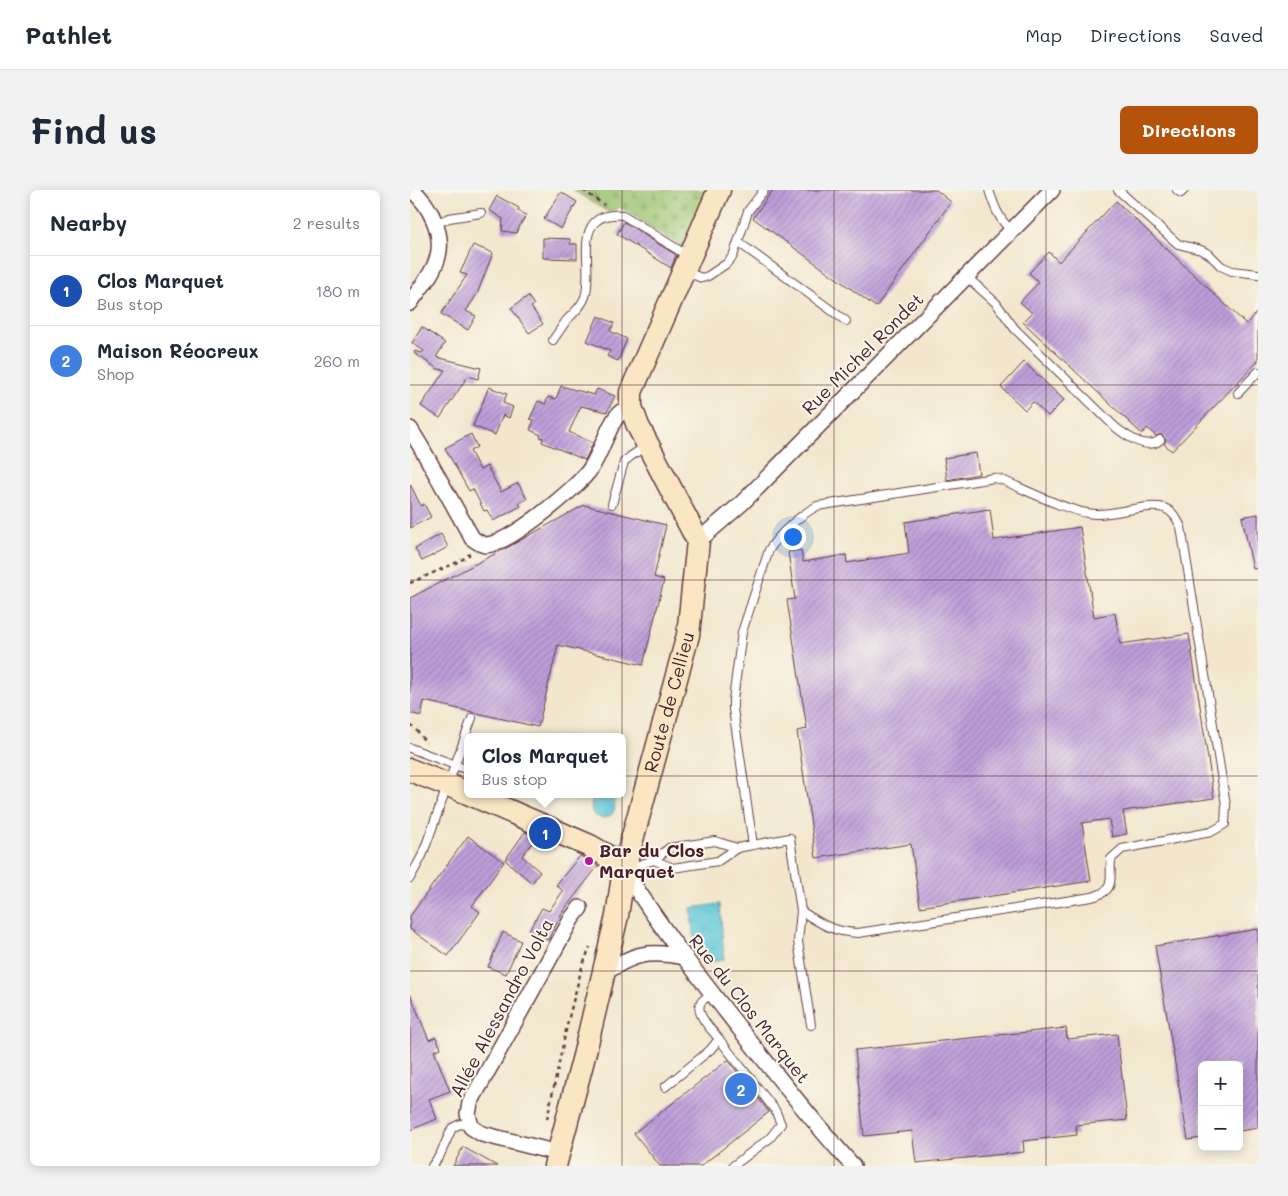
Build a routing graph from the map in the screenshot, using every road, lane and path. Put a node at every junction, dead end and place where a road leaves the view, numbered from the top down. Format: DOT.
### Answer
graph roads {
  1 [pos="412,190"];
  2 [pos="583,190"];
  3 [pos="719,190"];
  4 [pos="764,190"];
  5 [pos="989,190"];
  6 [pos="1052,190"];
  7 [pos="1118,190"];
  8 [pos="1177,190"];
  9 [pos="1184,190"];
  10 [pos="481,213"];
  11 [pos="623,215"];
  12 [pos="435,224"];
  13 [pos="1012,231"];
  14 [pos="738,242"];
  15 [pos="687,264"];
  16 [pos="1258,274"];
  17 [pos="967,276"];
  18 [pos="410,303"];
  19 [pos="846,321"];
  20 [pos="553,340"];
  21 [pos="1258,372"];
  22 [pos="1238,393"];
  23 [pos="631,407"];
  24 [pos="410,429"];
  25 [pos="1160,440"];
  26 [pos="648,445"];
  27 [pos="612,504"];
  28 [pos="698,541"];
  29 [pos="477,542"];
  30 [pos="410,583"];
  31 [pos="472,718"];
  32 [pos="410,725"];
  33 [pos="418,732"];
  34 [pos="469,733"];
  35 [pos="410,748"];
  36 [pos="464,762"];
  37 [pos="410,770"];
  38 [pos="460,784"];
  39 [pos="489,798"];
  40 [pos="753,845"];
  41 [pos="737,848"];
  42 [pos="654,860"];
  43 [pos="624,869"];
  44 [pos="410,878"];
  45 [pos="580,908"];
  46 [pos="801,910"];
  47 [pos="592,942"];
  48 [pos="685,957"];
  49 [pos="603,974"];
  50 [pos="712,993"];
  51 [pos="811,1025"];
  52 [pos="719,1039"];
  53 [pos="665,1087"];
  54 [pos="547,1123"];
  55 [pos="471,1127"];
  56 [pos="556,1160"];
  57 [pos="432,1166"];
  58 [pos="733,1166"];
  59 [pos="853,1166"];
  1 -- 12 [label="street"];
  2 -- 11 [label="path"];
  3 -- 15 [label="street"];
  4 -- 14 [label="lane"];
  5 -- 13 [label="lane"];
  6 -- 13 [label="street, Rue Michel Rondet"];
  7 -- 16 [label="lane"];
  8 -- 9 [label="lane"];
  10 -- 12 [label="lane"];
  11 -- 15 [label="lane"];
  11 -- 20 [label="lane"];
  12 -- 18 [label="street"];
  13 -- 17 [label="street, Rue Michel Rondet"];
  14 -- 15 [label="lane"];
  14 -- 19 [label="lane"];
  15 -- 23 [label="street"];
  17 -- 25 [label="lane"];
  17 -- 28 [label="street, Rue Michel Rondet"];
  21 -- 22 [label="lane"];
  23 -- 26 [label="street"];
  23 -- 29 [label="street"];
  24 -- 29 [label="street"];
  26 -- 27 [label="lane"];
  26 -- 28 [label="street"];
  28 -- 43 [label="street, Route de Cellieu"];
  29 -- 30 [label="path"];
  31 -- 34 [label="lane"];
  32 -- 33 [label="path"];
  35 -- 38 [label="lane"];
  36 -- 38 [label="lane"];
  37 -- 38 [label="street"];
  38 -- 44 [label="lane"];
  39 -- 43 [label="street"];
  40 -- 41 [label="lane"];
  40 -- 46 [label="lane"];
  40 -- 46 [label="lane"];
  41 -- 42 [label="lane"];
  41 -- 42 [label="lane"];
  42 -- 43 [label="lane"];
  43 -- 48 [label="street, Rue du Clos Marquet"];
  43 -- 49 [label="street, Route de Cellieu"];
  45 -- 55 [label="street, Allée Alessandro Volta"];
  46 -- 51 [label="lane"];
  47 -- 54 [label="path"];
  48 -- 49 [label="street"];
  48 -- 50 [label="street, Rue du Clos Marquet"];
  49 -- 56 [label="street, Route de Cellieu"];
  50 -- 52 [label="lane"];
  50 -- 59 [label="street, Rue du Clos Marquet"];
  52 -- 53 [label="lane"];
  52 -- 58 [label="lane"];
  55 -- 56 [label="street"];
  55 -- 57 [label="lane"];
}
